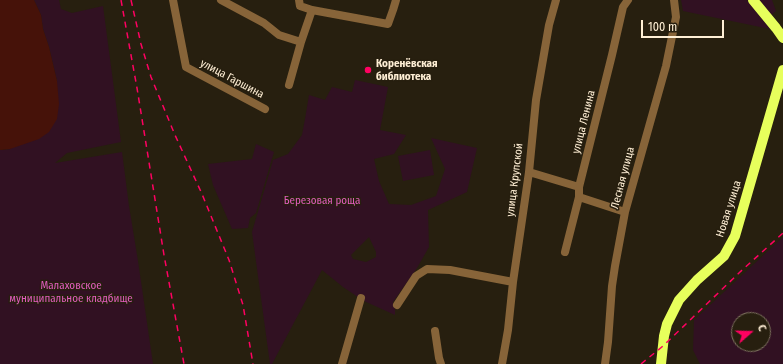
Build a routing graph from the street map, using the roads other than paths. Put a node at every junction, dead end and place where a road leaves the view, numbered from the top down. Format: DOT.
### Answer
graph roads {
  1 [pos="173,0"];
  2 [pos="221,0"];
  3 [pos="299,0"];
  4 [pos="396,0"];
  5 [pos="556,0"];
  6 [pos="628,0"];
  7 [pos="674,0"];
  8 [pos="753,0"];
  9 [pos="312,10"];
  10 [pos="783,38"];
  11 [pos="301,42"];
  12 [pos="783,70"];
  13 [pos="289,85"];
  14 [pos="265,109"];
  15 [pos="529,172"];
  16 [pos="579,187"];
  17 [pos="579,197"];
  18 [pos="625,212"];
  19 [pos="565,252"];
  20 [pos="513,282"];
  21 [pos="360,298"];
  22 [pos="397,306"];
  23 [pos="435,331"];
  24 [pos="342,364"];
  25 [pos="441,364"];
  26 [pos="502,364"];
  27 [pos="605,364"];
  28 [pos="661,364"];
  1 -- 14 [label="street, улица Гаршина"];
  2 -- 11 [label="street"];
  3 -- 9 [label="street"];
  4 -- 9 [label="street"];
  5 -- 15 [label="street, улица Крупской"];
  6 -- 16 [label="street, улица Ленина"];
  7 -- 18 [label="street, Лесная улица"];
  8 -- 10 [label="main road"];
  9 -- 11 [label="street"];
  11 -- 13 [label="street"];
  12 -- 28 [label="main road, Новая улица"];
  15 -- 16 [label="street"];
  15 -- 20 [label="street, улица Крупской"];
  16 -- 17 [label="street, улица Ленина"];
  17 -- 18 [label="street"];
  17 -- 19 [label="street, улица Ленина"];
  18 -- 27 [label="street, Лесная улица"];
  20 -- 22 [label="street"];
  20 -- 26 [label="street, улица Крупской"];
  21 -- 24 [label="street"];
  23 -- 25 [label="street"];
}
